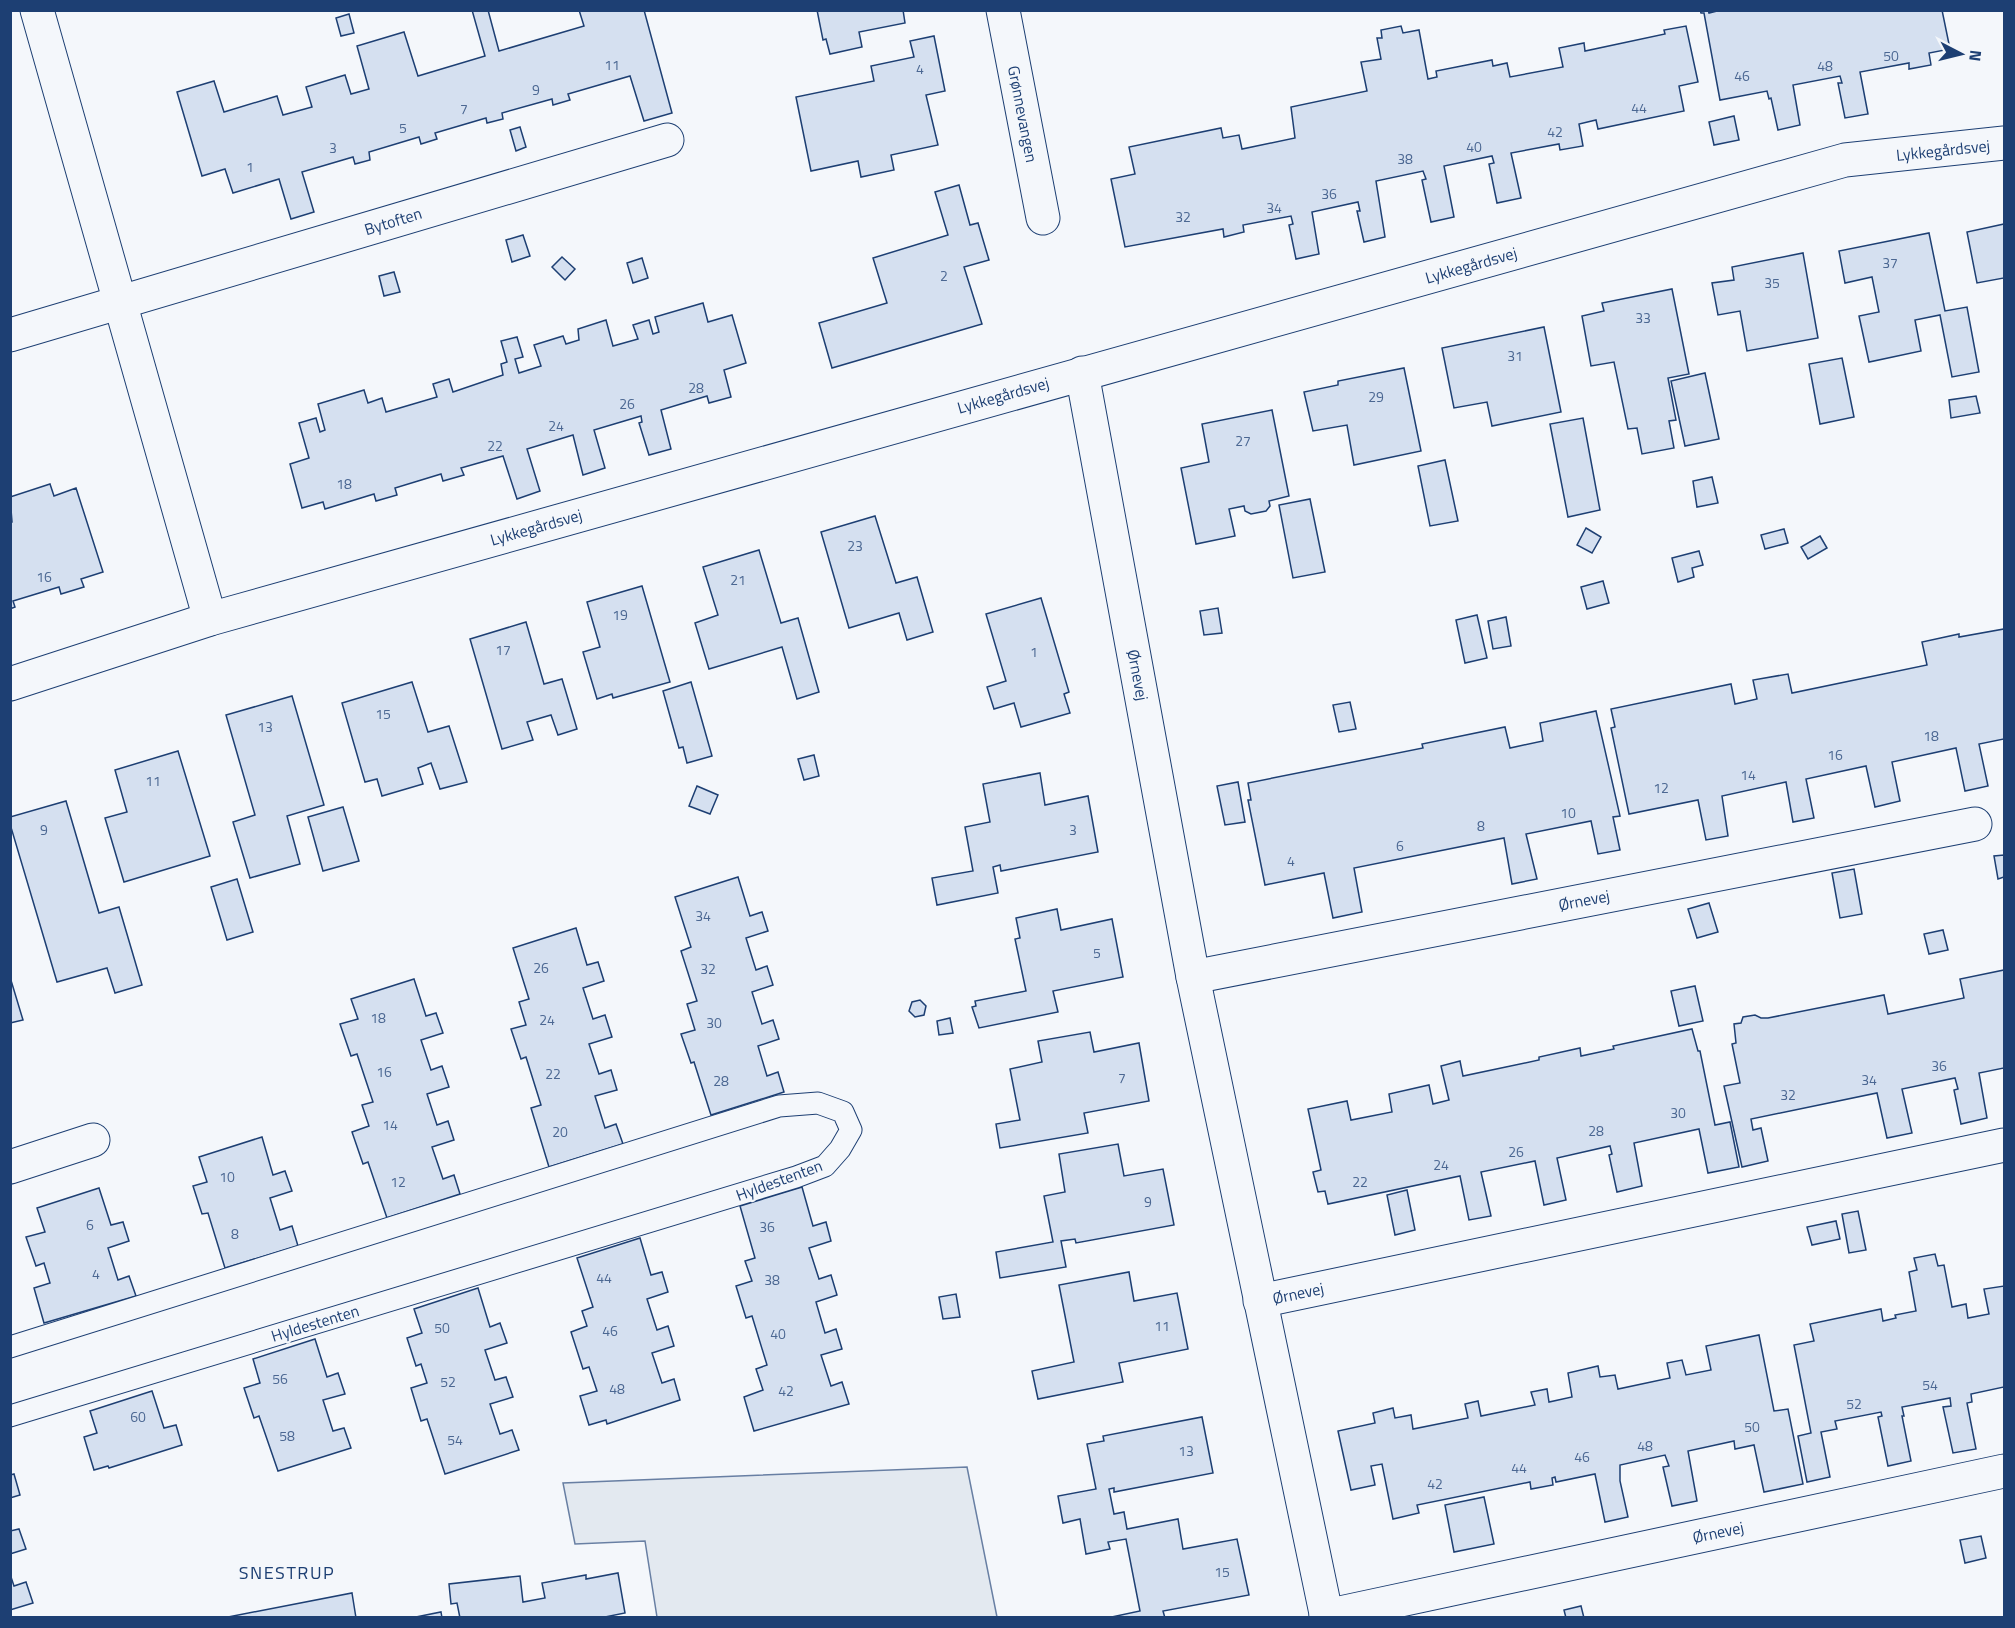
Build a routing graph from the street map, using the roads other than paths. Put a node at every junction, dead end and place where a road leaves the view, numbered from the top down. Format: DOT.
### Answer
graph roads {
  1 [pos="37,10"];
  2 [pos="1003,10"];
  3 [pos="667,140"];
  4 [pos="2004,143"];
  5 [pos="1043,218"];
  6 [pos="120,303"];
  7 [pos="10,335"];
  8 [pos="1082,374"];
  9 [pos="210,619"];
  10 [pos="10,684"];
  11 [pos="1976,824"];
  12 [pos="1193,977"];
  13 [pos="93,1140"];
  14 [pos="2004,1145"];
  15 [pos="10,1167"];
  16 [pos="1260,1301"];
  17 [pos="10,1347"];
  18 [pos="10,1416"];
  19 [pos="2004,1471"];
  20 [pos="1326,1617"];
  1 -- 6 [label="street"];
  2 -- 5 [label="street, Grønnevangen"];
  3 -- 6 [label="street, Bytoften"];
  4 -- 8 [label="street, Lykkegårdsvej"];
  6 -- 7 [label="street, Bytoften"];
  6 -- 9 [label="street"];
  8 -- 9 [label="street, Lykkegårdsvej"];
  8 -- 12 [label="street, Ørnevej"];
  9 -- 10 [label="street, Lykkegårdsvej"];
  11 -- 12 [label="street, Ørnevej"];
  12 -- 16 [label="street, Ørnevej"];
  13 -- 15 [label="street"];
  14 -- 16 [label="street, Ørnevej"];
  16 -- 20 [label="street, Ørnevej"];
  17 -- 18 [label="lane, Hyldestenten"];
  19 -- 20 [label="street, Ørnevej"];
}
